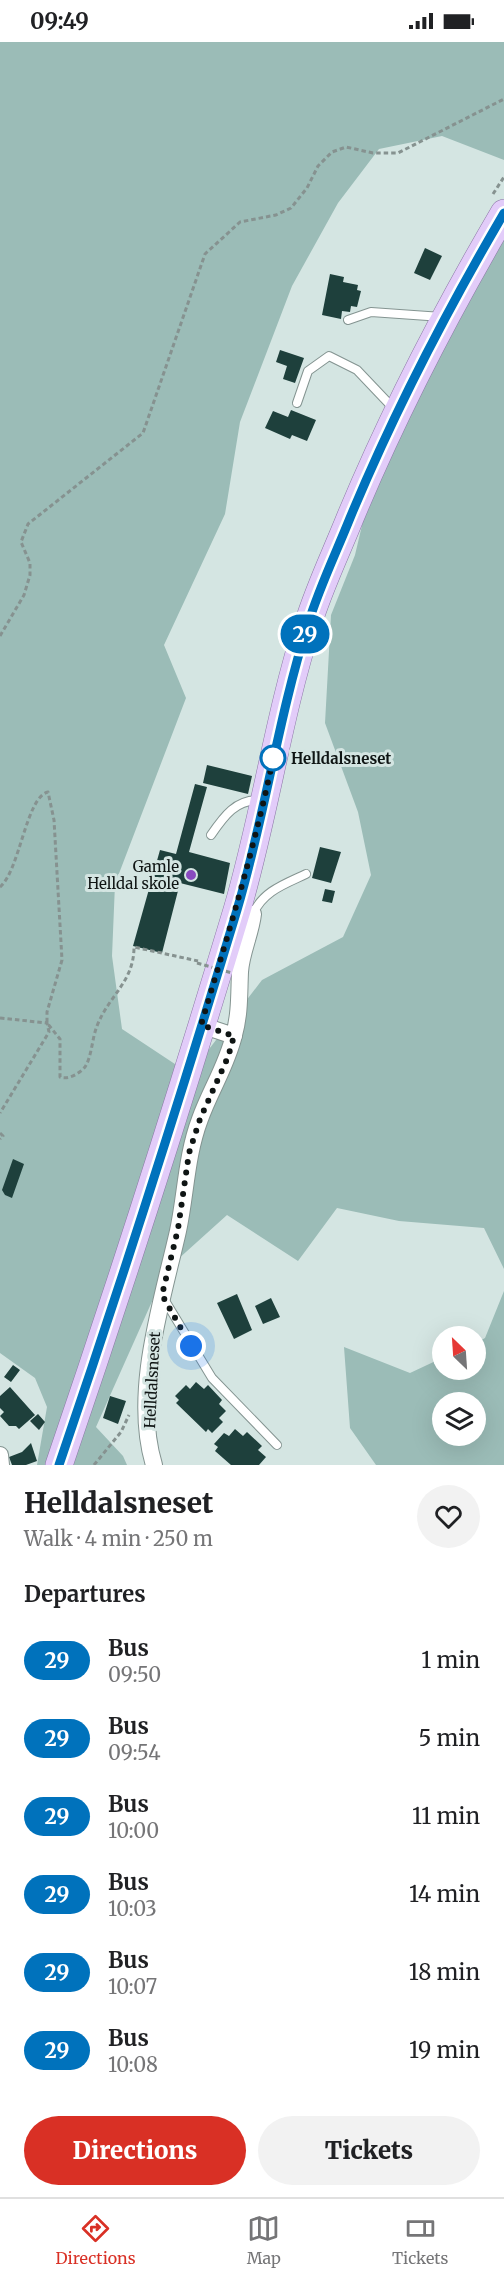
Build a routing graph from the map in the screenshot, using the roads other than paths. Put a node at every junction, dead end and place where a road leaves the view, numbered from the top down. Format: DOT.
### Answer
graph roads {
  1 [pos="504,213"];
  2 [pos="445,317"];
  3 [pos="348,320"];
  4 [pos="297,404"];
  5 [pos="396,412"];
  6 [pos="265,800"];
  7 [pos="211,836"];
  8 [pos="306,874"];
  9 [pos="254,914"];
  10 [pos="201,1025"];
  11 [pos="234,1036"];
  12 [pos="162,1295"];
  13 [pos="277,1445"];
  14 [pos="0,1455"];
  15 [pos="2,1465"];
  16 [pos="59,1465"];
  17 [pos="154,1465"];
  1 -- 2 [label="main road"];
  2 -- 3 [label="lane"];
  2 -- 5 [label="main road"];
  4 -- 5 [label="lane"];
  5 -- 6 [label="main road"];
  6 -- 7 [label="lane"];
  6 -- 10 [label="main road"];
  8 -- 9 [label="lane"];
  9 -- 11 [label="street, Helldalsneset"];
  10 -- 11 [label="street"];
  10 -- 16 [label="main road"];
  11 -- 12 [label="street, Helldalsneset"];
  12 -- 13 [label="lane, Helldalsneset"];
  12 -- 17 [label="street, Helldalsneset"];
  14 -- 15 [label="street"];
}
